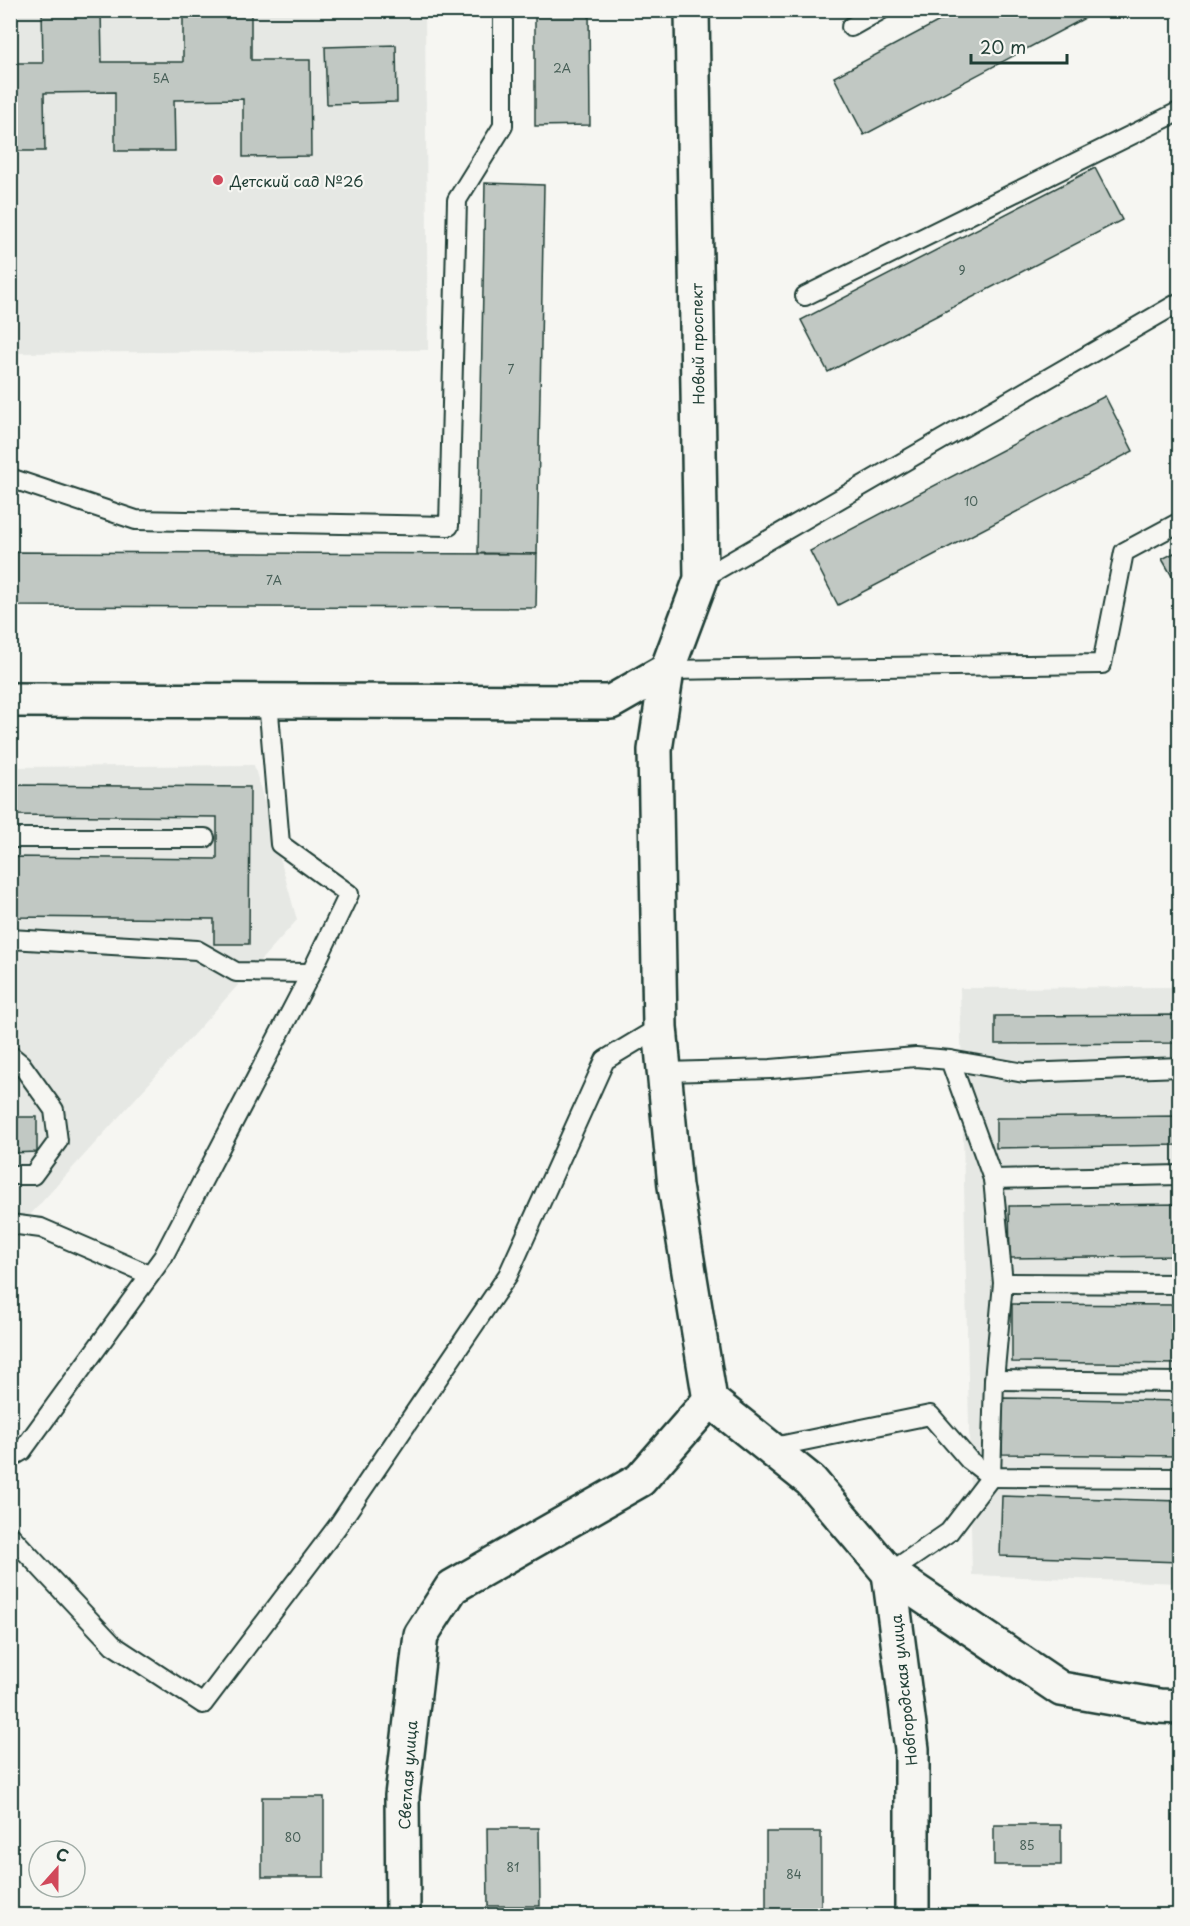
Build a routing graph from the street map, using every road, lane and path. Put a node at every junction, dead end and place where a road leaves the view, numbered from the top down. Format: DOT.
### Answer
graph roads {
  1 [pos="503,10"];
  2 [pos="692,10"];
  3 [pos="881,10"];
  4 [pos="851,27"];
  5 [pos="1179,111"];
  6 [pos="805,296"];
  7 [pos="1179,302"];
  8 [pos="10,478"];
  9 [pos="1179,522"];
  10 [pos="701,579"];
  11 [pos="667,670"];
  12 [pos="10,700"];
  13 [pos="268,701"];
  14 [pos="10,838"];
  15 [pos="205,838"];
  16 [pos="10,939"];
  17 [pos="312,973"];
  18 [pos="660,1027"];
  19 [pos="10,1055"];
  20 [pos="950,1060"];
  21 [pos="1179,1067"];
  22 [pos="666,1072"];
  23 [pos="10,1175"];
  24 [pos="1179,1175"];
  25 [pos="993,1179"];
  26 [pos="10,1224"];
  27 [pos="150,1275"];
  28 [pos="1003,1283"];
  29 [pos="1179,1284"];
  30 [pos="994,1380"];
  31 [pos="1179,1382"];
  32 [pos="710,1400"];
  33 [pos="770,1448"];
  34 [pos="10,1458"];
  35 [pos="991,1477"];
  36 [pos="1179,1478"];
  37 [pos="10,1535"];
  38 [pos="889,1573"];
  39 [pos="1179,1707"];
  40 [pos="403,1916"];
  41 [pos="912,1916"];
  1 -- 8 [label="lane"];
  2 -- 10 [label="street, Новый проспект"];
  3 -- 4 [label="lane"];
  5 -- 6 [label="lane"];
  7 -- 10 [label="lane"];
  9 -- 11 [label="lane"];
  10 -- 11 [label="street, Новый проспект"];
  11 -- 13 [label="street"];
  11 -- 18 [label="street, Новый проспект"];
  12 -- 13 [label="street"];
  13 -- 17 [label="lane"];
  14 -- 15 [label="lane"];
  16 -- 17 [label="lane"];
  17 -- 27 [label="lane"];
  18 -- 22 [label="street, Новый проспект"];
  18 -- 37 [label="lane"];
  19 -- 23 [label="lane"];
  20 -- 21 [label="lane"];
  20 -- 22 [label="lane"];
  20 -- 25 [label="lane"];
  22 -- 32 [label="street, Новый проспект"];
  24 -- 25 [label="lane"];
  25 -- 28 [label="lane"];
  26 -- 27 [label="lane"];
  27 -- 34 [label="lane"];
  28 -- 29 [label="lane"];
  28 -- 30 [label="lane"];
  30 -- 31 [label="lane"];
  30 -- 35 [label="lane"];
  32 -- 33 [label="street"];
  32 -- 40 [label="street, Светлая улица"];
  33 -- 35 [label="lane"];
  33 -- 38 [label="street"];
  35 -- 36 [label="lane"];
  35 -- 38 [label="lane"];
  38 -- 39 [label="street"];
  38 -- 41 [label="street, Новгородская улица"];
}
